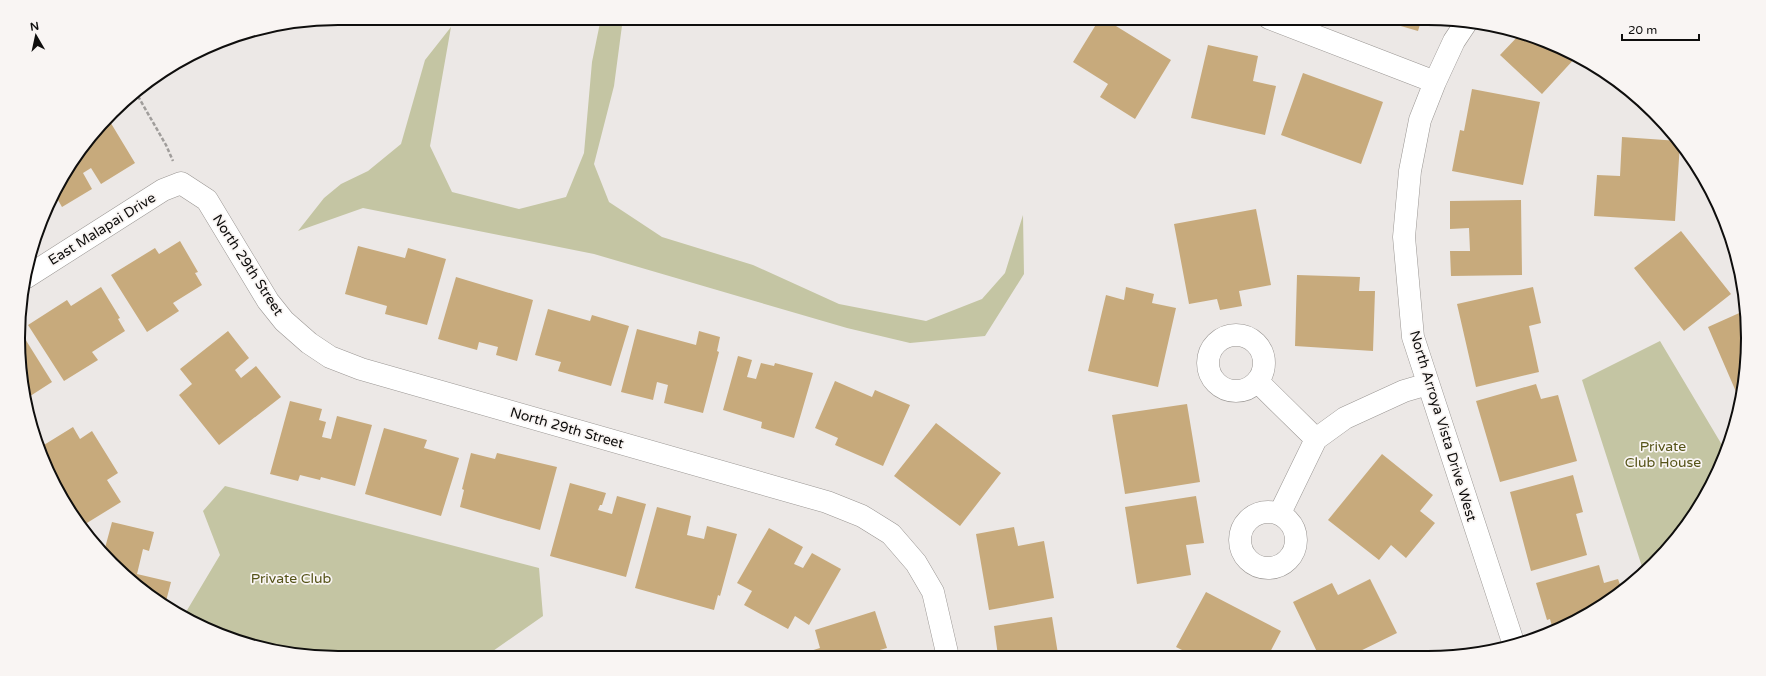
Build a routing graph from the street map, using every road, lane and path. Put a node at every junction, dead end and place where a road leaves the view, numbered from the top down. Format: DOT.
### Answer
graph roads {
  1 [pos="1287,25"];
  2 [pos="1463,27"];
  3 [pos="1435,82"];
  4 [pos="139,97"];
  5 [pos="181,183"];
  6 [pos="32,274"];
  7 [pos="1258,382"];
  8 [pos="1428,384"];
  9 [pos="1316,439"];
  10 [pos="1280,513"];
  11 [pos="1511,639"];
  12 [pos="947,651"];
  1 -- 3 [label="street"];
  2 -- 3 [label="street, North Arroya Vista Drive West"];
  3 -- 8 [label="street, North Arroya Vista Drive West"];
  4 -- 5 [label="path"];
  5 -- 6 [label="street, East Malapai Drive"];
  5 -- 12 [label="street, North 29th Street"];
  7 -- 9 [label="street"];
  8 -- 9 [label="street"];
  8 -- 11 [label="street, North Arroya Vista Drive West"];
  9 -- 10 [label="street"];
}
